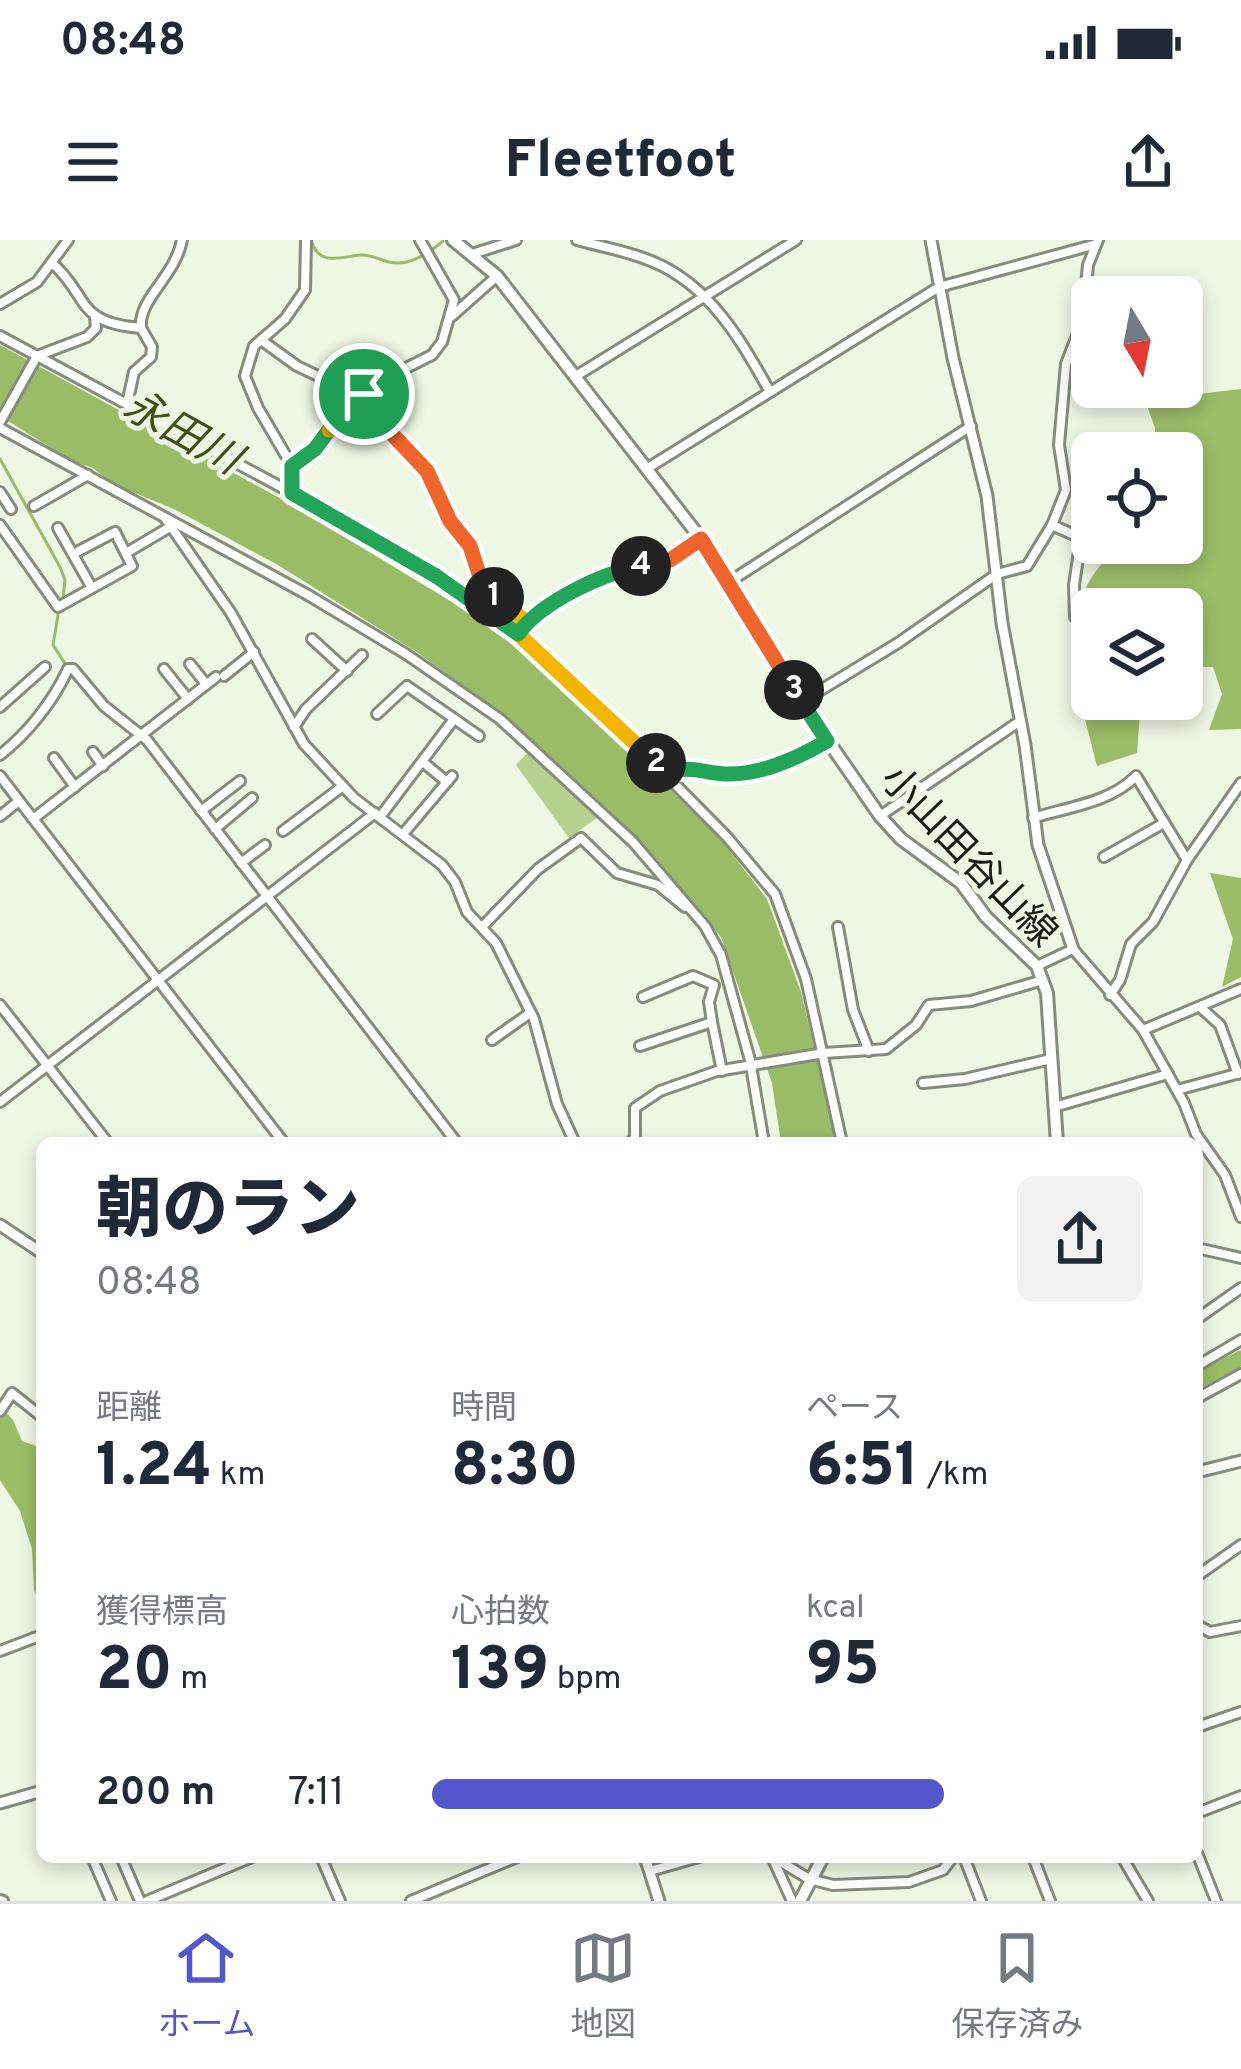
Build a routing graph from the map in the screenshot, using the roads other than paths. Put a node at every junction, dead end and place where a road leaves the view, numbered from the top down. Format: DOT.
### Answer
graph roads {
  1 [pos="68,240"];
  2 [pos="182,240"];
  3 [pos="306,240"];
  4 [pos="420,240"];
  5 [pos="453,240"];
  6 [pos="516,240"];
  7 [pos="796,240"];
  8 [pos="931,240"];
  9 [pos="583,241"];
  10 [pos="1096,242"];
  11 [pos="471,254"];
  12 [pos="52,263"];
  13 [pos="497,277"];
  14 [pos="938,287"];
  15 [pos="705,298"];
  16 [pos="0,304"];
  17 [pos="95,317"];
  18 [pos="451,317"];
  19 [pos="141,328"];
  20 [pos="0,336"];
  21 [pos="261,340"];
  22 [pos="37,356"];
  23 [pos="576,376"];
  24 [pos="770,392"];
  25 [pos="363,396"];
  26 [pos="127,404"];
  27 [pos="0,425"];
  28 [pos="970,426"];
  29 [pos="292,466"];
  30 [pos="648,468"];
  31 [pos="89,475"];
  32 [pos="0,492"];
  33 [pos="292,493"];
  34 [pos="34,506"];
  35 [pos="11,509"];
  36 [pos="165,517"];
  37 [pos="0,525"];
  38 [pos="1052,525"];
  39 [pos="170,527"];
  40 [pos="58,528"];
  41 [pos="701,539"];
  42 [pos="126,553"];
  43 [pos="73,554"];
  44 [pos="997,574"];
  45 [pos="729,582"];
  46 [pos="92,588"];
  47 [pos="1074,588"];
  48 [pos="527,622"];
  49 [pos="518,634"];
  50 [pos="311,639"];
  51 [pos="254,652"];
  52 [pos="362,655"];
  53 [pos="190,664"];
  54 [pos="45,667"];
  55 [pos="164,669"];
  56 [pos="346,671"];
  57 [pos="206,684"];
  58 [pos="165,696"];
  59 [pos="188,699"];
  60 [pos="801,702"];
  61 [pos="0,707"];
  62 [pos="175,709"];
  63 [pos="377,714"];
  64 [pos="454,719"];
  65 [pos="1021,721"];
  66 [pos="294,727"];
  67 [pos="142,736"];
  68 [pos="479,736"];
  69 [pos="827,741"];
  70 [pos="93,752"];
  71 [pos="0,755"];
  72 [pos="54,758"];
  73 [pos="424,763"];
  74 [pos="103,766"];
  75 [pos="667,774"];
  76 [pos="0,776"];
  77 [pos="240,781"];
  78 [pos="1241,783"];
  79 [pos="343,786"];
  80 [pos="75,787"];
  81 [pos="252,798"];
  82 [pos="20,801"];
  83 [pos="201,811"];
  84 [pos="378,815"];
  85 [pos="0,816"];
  86 [pos="880,816"];
  87 [pos="1033,818"];
  88 [pos="33,819"];
  89 [pos="1164,823"];
  90 [pos="215,829"];
  91 [pos="283,831"];
  92 [pos="403,834"];
  93 [pos="265,845"];
  94 [pos="1104,857"];
  95 [pos="1187,860"];
  96 [pos="241,863"];
  97 [pos="267,897"];
  98 [pos="689,907"];
  99 [pos="482,927"];
  100 [pos="838,927"];
  101 [pos="1073,949"];
  102 [pos="1037,965"];
  103 [pos="1045,979"];
  104 [pos="158,980"];
  105 [pos="1241,989"];
  106 [pos="1110,995"];
  107 [pos="643,997"];
  108 [pos="0,1005"];
  109 [pos="1201,1007"];
  110 [pos="530,1012"];
  111 [pos="712,1022"];
  112 [pos="1143,1030"];
  113 [pos="492,1040"];
  114 [pos="640,1046"];
  115 [pos="869,1051"];
  116 [pos="824,1053"];
  117 [pos="1051,1059"];
  118 [pos="47,1065"];
  119 [pos="752,1067"];
  120 [pos="722,1070"];
  121 [pos="1240,1073"];
  122 [pos="1168,1074"];
  123 [pos="923,1083"];
  124 [pos="1178,1090"];
  125 [pos="0,1102"];
  126 [pos="1054,1107"];
  127 [pos="103,1137"];
  128 [pos="278,1137"];
  129 [pos="452,1137"];
  130 [pos="572,1137"];
  131 [pos="635,1137"];
  132 [pos="763,1137"];
  133 [pos="841,1137"];
  134 [pos="1056,1137"];
  135 [pos="1199,1137"];
  136 [pos="1203,1143"];
  137 [pos="1241,1217"];
  138 [pos="2,1230"];
  139 [pos="36,1249"];
  140 [pos="1203,1249"];
  141 [pos="1241,1258"];
  142 [pos="1241,1288"];
  143 [pos="1203,1315"];
  144 [pos="1241,1340"];
  145 [pos="1203,1362"];
  146 [pos="1241,1374"];
  147 [pos="1203,1395"];
  148 [pos="0,1412"];
  149 [pos="36,1412"];
  150 [pos="1241,1460"];
  151 [pos="1203,1470"];
  152 [pos="1241,1545"];
  153 [pos="1203,1572"];
  154 [pos="1241,1626"];
  155 [pos="1203,1628"];
  156 [pos="36,1637"];
  157 [pos="0,1651"];
  158 [pos="1241,1712"];
  159 [pos="1203,1725"];
  160 [pos="36,1793"];
  161 [pos="1241,1796"];
  162 [pos="1,1803"];
  163 [pos="1203,1811"];
  164 [pos="95,1863"];
  165 [pos="124,1863"];
  166 [pos="236,1863"];
  167 [pos="324,1863"];
  168 [pos="503,1863"];
  169 [pos="648,1863"];
  170 [pos="678,1863"];
  171 [pos="776,1863"];
  172 [pos="783,1863"];
  173 [pos="819,1863"];
  174 [pos="948,1863"];
  175 [pos="966,1863"];
  176 [pos="1035,1863"];
  177 [pos="1126,1863"];
  178 [pos="1201,1863"];
  179 [pos="650,1871"];
  180 [pos="809,1879"];
  181 [pos="111,1901"];
  182 [pos="144,1901"];
  183 [pos="340,1901"];
  184 [pos="411,1901"];
  185 [pos="659,1901"];
  186 [pos="796,1901"];
  187 [pos="981,1901"];
  188 [pos="1050,1901"];
  189 [pos="1148,1901"];
  190 [pos="1216,1901"];
  1 -- 12 [label="street"];
  2 -- 19 [label="street"];
  3 -- 21 [label="street"];
  4 -- 18 [label="street"];
  5 -- 11 [label="main road, 小山田谷山線"];
  6 -- 11 [label="street"];
  7 -- 15 [label="street"];
  8 -- 14 [label="street"];
  9 -- 15 [label="street"];
  10 -- 14 [label="street"];
  10 -- 38 [label="street"];
  11 -- 13 [label="main road, 小山田谷山線"];
  12 -- 16 [label="street"];
  12 -- 17 [label="street"];
  13 -- 18 [label="street"];
  13 -- 23 [label="main road, 小山田谷山線"];
  14 -- 24 [label="street"];
  14 -- 28 [label="street"];
  15 -- 23 [label="street"];
  15 -- 24 [label="street"];
  17 -- 19 [label="street"];
  17 -- 22 [label="street"];
  18 -- 25 [label="street"];
  19 -- 26 [label="street"];
  20 -- 22 [label="street"];
  21 -- 25 [label="street"];
  21 -- 29 [label="street"];
  22 -- 26 [label="street"];
  22 -- 27 [label="street"];
  23 -- 30 [label="main road, 小山田谷山線"];
  24 -- 30 [label="street"];
  25 -- 29 [label="street"];
  25 -- 48 [label="street"];
  26 -- 33 [label="street"];
  27 -- 31 [label="street"];
  28 -- 44 [label="street"];
  28 -- 45 [label="street"];
  29 -- 33 [label="street"];
  30 -- 41 [label="main road, 小山田谷山線"];
  31 -- 34 [label="street"];
  31 -- 36 [label="street"];
  32 -- 35 [label="street"];
  33 -- 49 [label="street"];
  36 -- 39 [label="street"];
  36 -- 98 [label="street"];
  37 -- 46 [label="street"];
  38 -- 44 [label="street"];
  38 -- 47 [label="street"];
  39 -- 42 [label="street"];
  39 -- 51 [label="street"];
  40 -- 43 [label="street"];
  41 -- 45 [label="main road, 小山田谷山線"];
  41 -- 48 [label="street"];
  42 -- 43 [label="street"];
  42 -- 46 [label="street"];
  43 -- 46 [label="street"];
  44 -- 60 [label="street"];
  44 -- 65 [label="street"];
  45 -- 60 [label="main road, 小山田谷山線"];
  48 -- 49 [label="street"];
  49 -- 75 [label="street"];
  50 -- 56 [label="street"];
  51 -- 57 [label="street"];
  51 -- 66 [label="street"];
  52 -- 56 [label="street"];
  53 -- 57 [label="street"];
  54 -- 61 [label="street"];
  55 -- 59 [label="street"];
  56 -- 66 [label="street"];
  57 -- 59 [label="street"];
  58 -- 62 [label="street"];
  59 -- 62 [label="street"];
  60 -- 69 [label="main road, 小山田谷山線"];
  62 -- 67 [label="street"];
  63 -- 64 [label="street"];
  64 -- 68 [label="street"];
  64 -- 73 [label="street"];
  65 -- 86 [label="street"];
  65 -- 87 [label="street"];
  66 -- 79 [label="street"];
  67 -- 71 [label="street"];
  67 -- 74 [label="street"];
  67 -- 83 [label="street"];
  69 -- 75 [label="street"];
  69 -- 86 [label="main road, 小山田谷山線"];
  70 -- 74 [label="street"];
  72 -- 80 [label="street"];
  73 -- 84 [label="street"];
  73 -- 92 [label="street"];
  74 -- 80 [label="street"];
  75 -- 116 [label="street"];
  76 -- 82 [label="street"];
  77 -- 83 [label="street"];
  78 -- 95 [label="street"];
  79 -- 84 [label="street"];
  79 -- 91 [label="street"];
  80 -- 88 [label="street"];
  81 -- 90 [label="street"];
  82 -- 85 [label="street"];
  82 -- 88 [label="street"];
  83 -- 90 [label="street"];
  84 -- 92 [label="street"];
  84 -- 97 [label="street"];
  86 -- 102 [label="main road, 小山田谷山線"];
  87 -- 89 [label="street"];
  87 -- 101 [label="street"];
  88 -- 104 [label="street"];
  89 -- 94 [label="street"];
  89 -- 95 [label="street"];
  90 -- 96 [label="street"];
  92 -- 99 [label="street"];
  93 -- 96 [label="street"];
  95 -- 106 [label="street"];
  96 -- 97 [label="street"];
  97 -- 104 [label="street"];
  97 -- 129 [label="street"];
  98 -- 99 [label="street"];
  98 -- 119 [label="street"];
  99 -- 110 [label="street"];
  100 -- 115 [label="street"];
  101 -- 102 [label="street"];
  101 -- 106 [label="street"];
  102 -- 103 [label="main road, 小山田谷山線"];
  103 -- 115 [label="street"];
  103 -- 117 [label="main road, 小山田谷山線"];
  104 -- 118 [label="street"];
  104 -- 128 [label="street"];
  105 -- 109 [label="street"];
  106 -- 112 [label="street"];
  107 -- 111 [label="street"];
  108 -- 118 [label="street"];
  109 -- 112 [label="street"];
  109 -- 121 [label="street"];
  110 -- 113 [label="street"];
  110 -- 130 [label="street"];
  111 -- 114 [label="street"];
  111 -- 120 [label="street"];
  112 -- 122 [label="street"];
  115 -- 116 [label="street"];
  116 -- 119 [label="street"];
  116 -- 133 [label="street"];
  117 -- 123 [label="street"];
  117 -- 126 [label="main road, 小山田谷山線"];
  118 -- 125 [label="street"];
  118 -- 127 [label="street"];
  119 -- 120 [label="street"];
  119 -- 132 [label="street"];
  120 -- 131 [label="street"];
  121 -- 124 [label="street"];
  122 -- 124 [label="street"];
  122 -- 126 [label="street"];
  124 -- 135 [label="street"];
  126 -- 134 [label="main road, 小山田谷山線"];
  136 -- 137 [label="street"];
  138 -- 139 [label="street"];
  140 -- 141 [label="street"];
  142 -- 143 [label="street"];
  144 -- 145 [label="street"];
  146 -- 147 [label="street"];
  148 -- 149 [label="street"];
  150 -- 151 [label="street"];
  152 -- 153 [label="street"];
  154 -- 155 [label="street"];
  156 -- 157 [label="street"];
  158 -- 159 [label="street"];
  160 -- 162 [label="street"];
  161 -- 163 [label="street"];
  164 -- 181 [label="street"];
  165 -- 182 [label="street"];
  166 -- 182 [label="street"];
  167 -- 183 [label="street"];
  168 -- 184 [label="street"];
  169 -- 179 [label="street"];
  170 -- 179 [label="street"];
  171 -- 186 [label="street"];
  172 -- 180 [label="street"];
  173 -- 180 [label="main road"];
  174 -- 180 [label="street"];
  175 -- 187 [label="street"];
  176 -- 188 [label="street"];
  177 -- 189 [label="street"];
  178 -- 190 [label="street"];
  179 -- 185 [label="street"];
  180 -- 186 [label="main road"];
}
